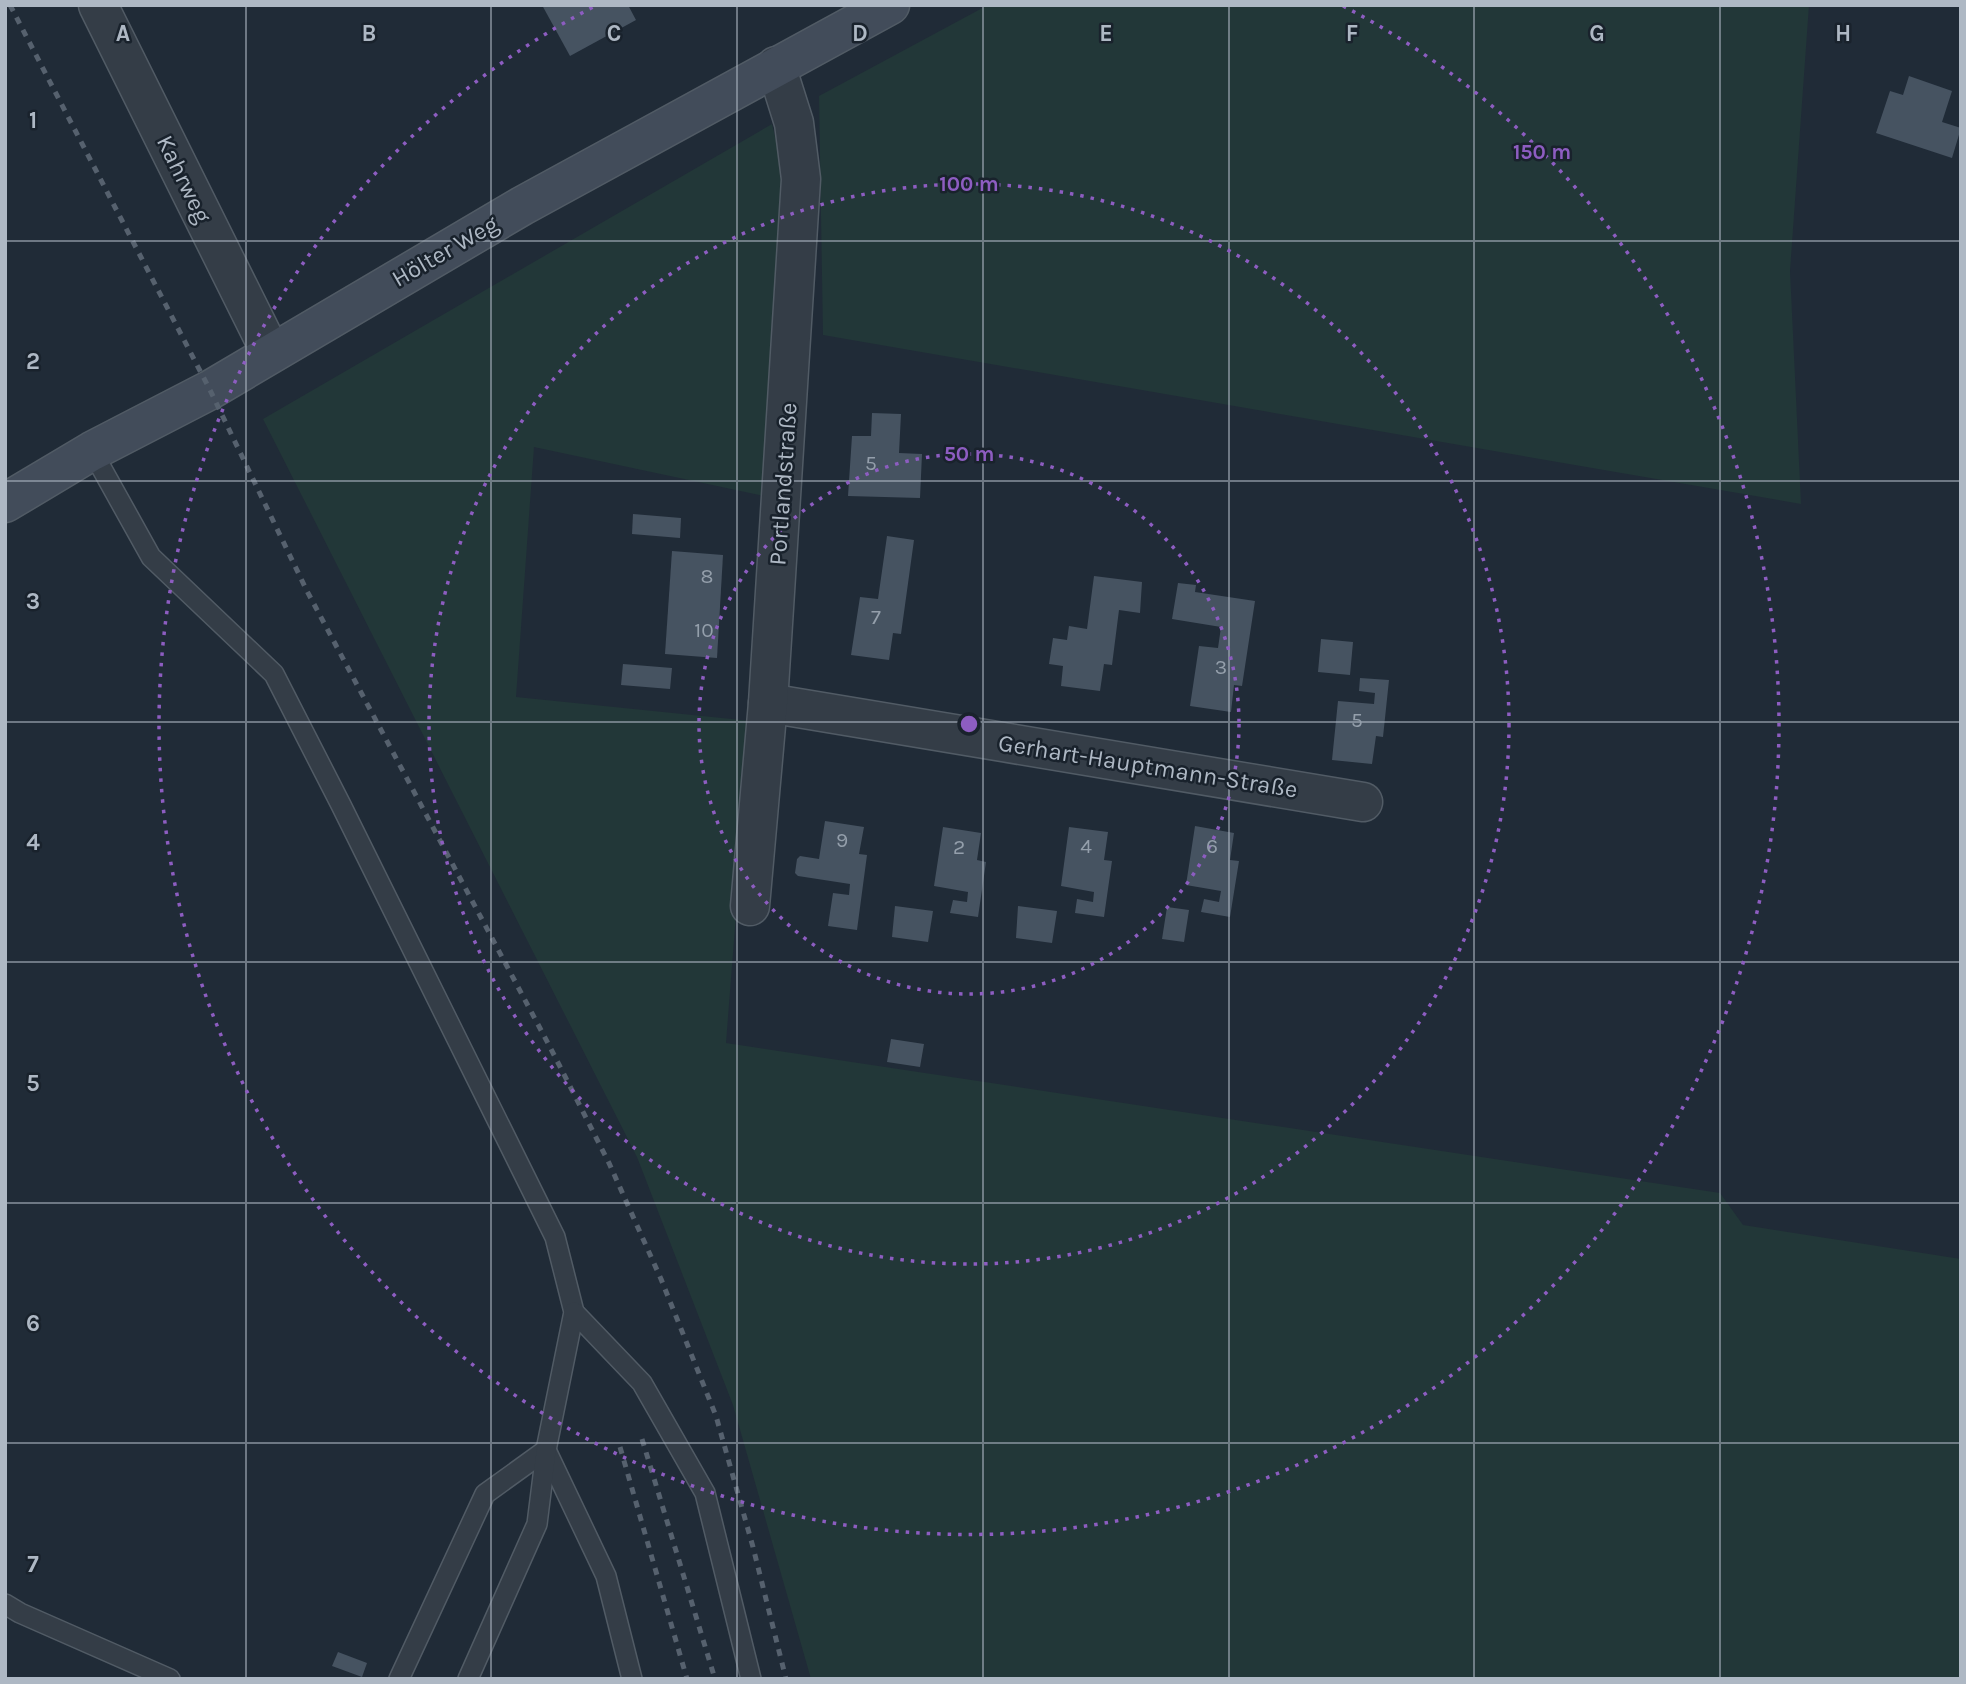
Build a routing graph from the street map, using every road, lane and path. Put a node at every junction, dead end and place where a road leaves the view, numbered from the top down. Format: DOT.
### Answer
graph roads {
  1 [pos="98,5"];
  2 [pos="875,9"];
  3 [pos="776,66"];
  4 [pos="271,354"];
  5 [pos="92,451"];
  6 [pos="5,503"];
  7 [pos="768,703"];
  8 [pos="1363,802"];
  9 [pos="750,906"];
  10 [pos="574,1312"];
  11 [pos="546,1451"];
  12 [pos="5,1604"];
  13 [pos="170,1679"];
  14 [pos="399,1679"];
  15 [pos="468,1679"];
  16 [pos="632,1679"];
  17 [pos="751,1679"];
  1 -- 4 [label="street, Kahrweg"];
  2 -- 3 [label="main road, Hölter Weg"];
  3 -- 4 [label="main road, Hölter Weg"];
  3 -- 7 [label="street, Portlandstraße"];
  4 -- 5 [label="main road, Hölter Weg"];
  5 -- 6 [label="main road, Hölter Weg"];
  5 -- 10 [label="lane"];
  7 -- 8 [label="street, Gerhart-Hauptmann-Straße"];
  7 -- 9 [label="street, Portlandstraße"];
  10 -- 11 [label="lane"];
  10 -- 17 [label="lane"];
  11 -- 14 [label="lane"];
  11 -- 15 [label="lane"];
  11 -- 16 [label="lane"];
  12 -- 13 [label="lane"];
}
